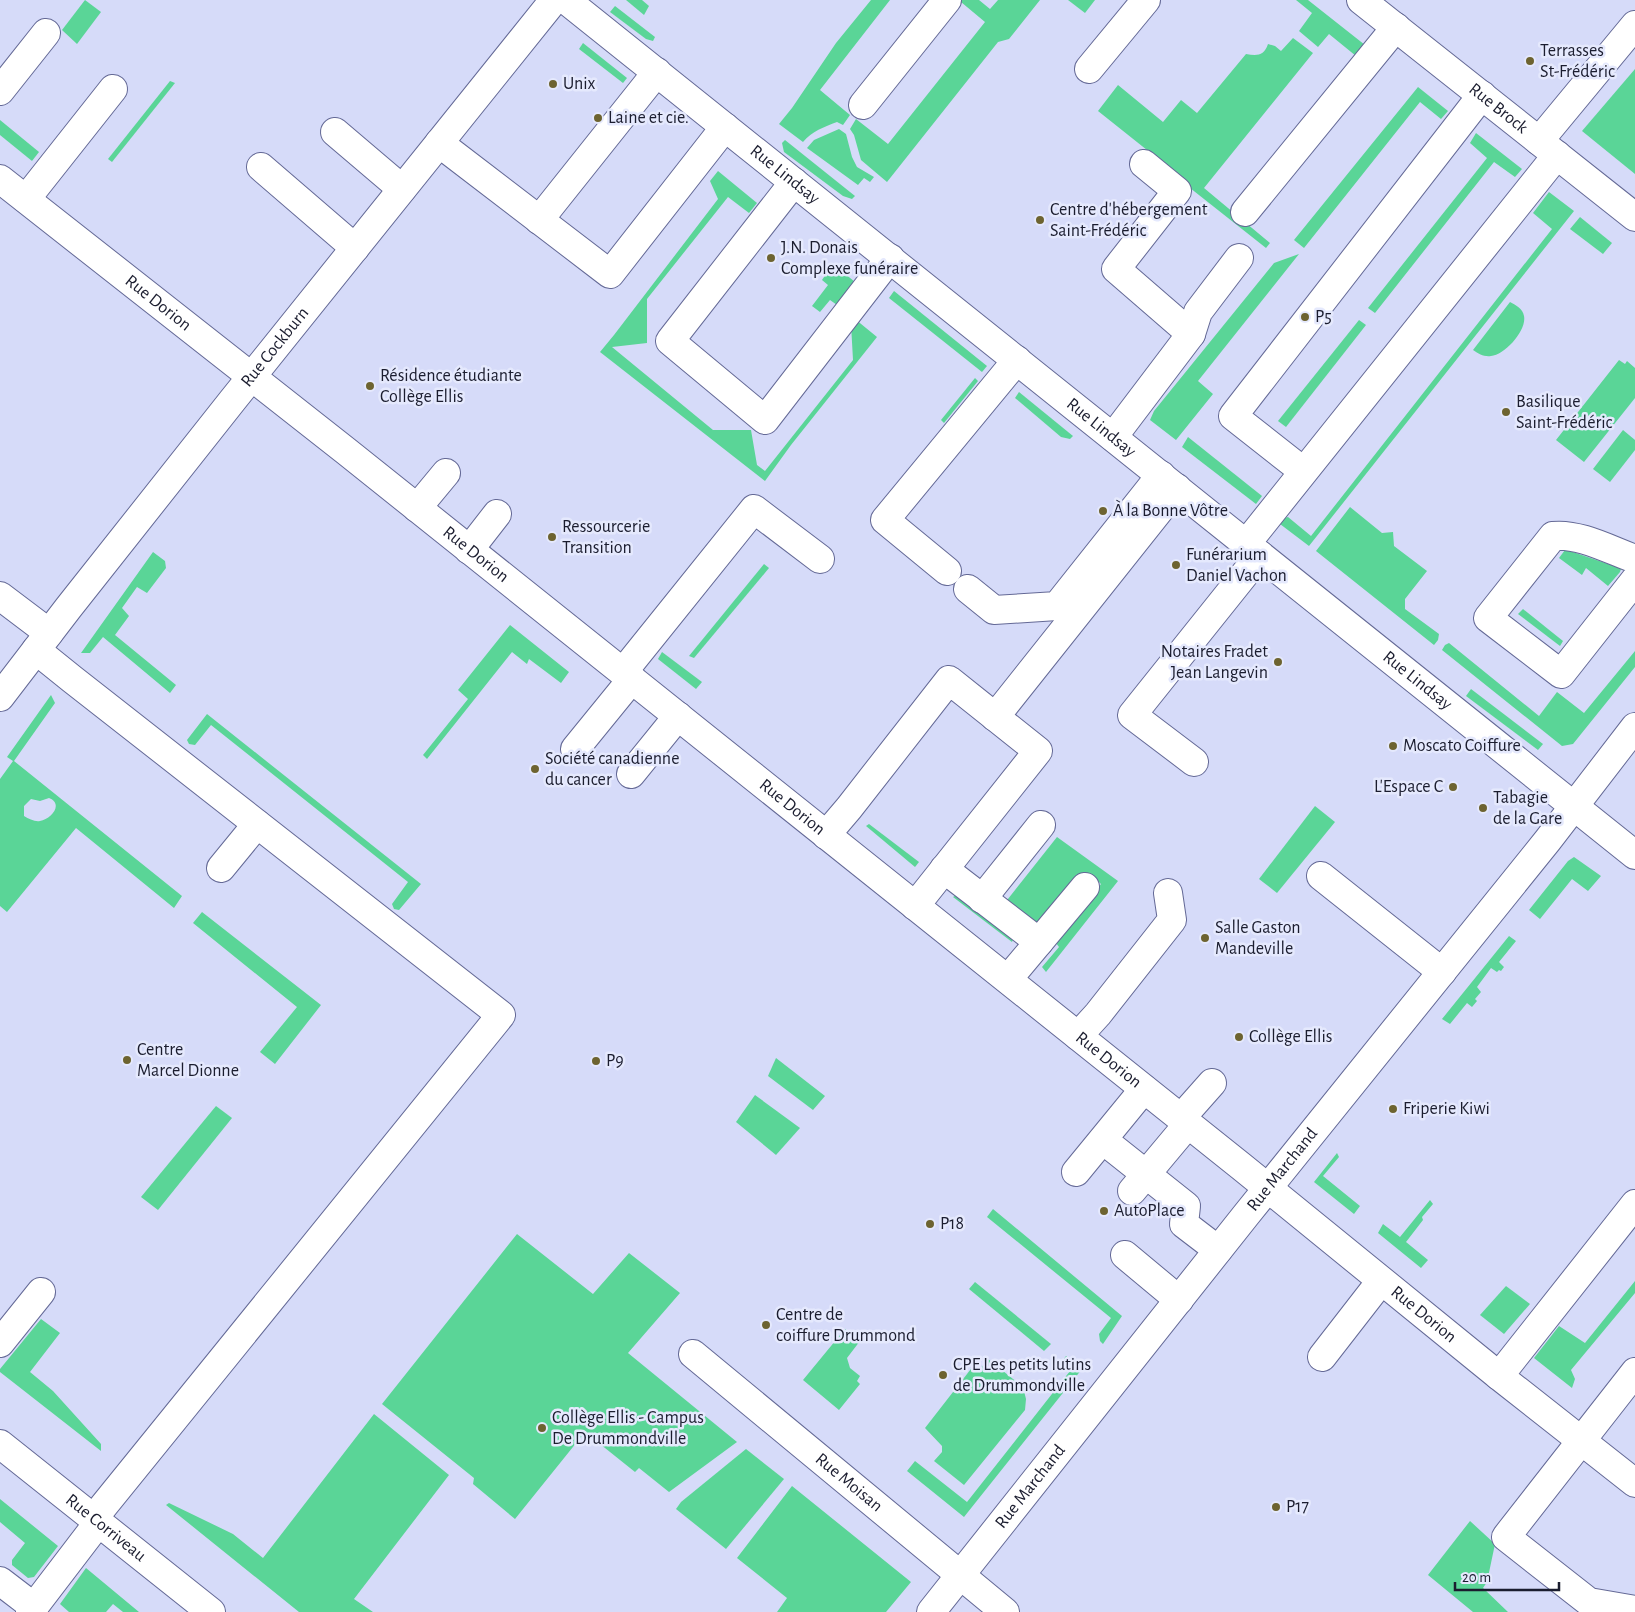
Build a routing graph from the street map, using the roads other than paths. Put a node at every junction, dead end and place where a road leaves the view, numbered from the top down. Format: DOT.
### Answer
graph roads {
  1 [pos="554,0"];
  2 [pos="566,0"];
  3 [pos="947,0"];
  4 [pos="1146,0"];
  5 [pos="1361,0"];
  6 [pos="1635,25"];
  7 [pos="1396,27"];
  8 [pos="46,33"];
  9 [pos="1089,69"];
  10 [pos="657,72"];
  11 [pos="113,89"];
  12 [pos="0,91"];
  13 [pos="1482,95"];
  14 [pos="863,105"];
  15 [pos="725,127"];
  16 [pos="335,132"];
  17 [pos="439,143"];
  18 [pos="1548,148"];
  19 [pos="1144,164"];
  20 [pos="260,167"];
  21 [pos="0,179"];
  22 [pos="794,182"];
  23 [pos="402,189"];
  24 [pos="26,199"];
  25 [pos="1245,212"];
  26 [pos="1635,217"];
  27 [pos="539,220"];
  28 [pos="355,248"];
  29 [pos="890,258"];
  30 [pos="1239,258"];
  31 [pos="1191,334"];
  32 [pos="1017,360"];
  33 [pos="252,377"];
  34 [pos="1113,437"];
  35 [pos="1303,472"];
  36 [pos="446,473"];
  37 [pos="1169,482"];
  38 [pos="417,508"];
  39 [pos="497,514"];
  40 [pos="1253,549"];
  41 [pos="469,550"];
  42 [pos="1635,559"];
  43 [pos="820,560"];
  44 [pos="947,570"];
  45 [pos="1635,580"];
  46 [pos="968,589"];
  47 [pos="0,596"];
  48 [pos="43,641"];
  49 [pos="627,676"];
  50 [pos="0,697"];
  51 [pos="678,716"];
  52 [pos="995,717"];
  53 [pos="1635,727"];
  54 [pos="575,750"];
  55 [pos="1194,762"];
  56 [pos="631,774"];
  57 [pos="1574,806"];
  58 [pos="257,824"];
  59 [pos="1041,825"];
  60 [pos="826,835"];
  61 [pos="1635,855"];
  62 [pos="221,868"];
  63 [pos="944,869"];
  64 [pos="1321,876"];
  65 [pos="1084,887"];
  66 [pos="1168,893"];
  67 [pos="982,899"];
  68 [pos="916,906"];
  69 [pos="1039,942"];
  70 [pos="1442,972"];
  71 [pos="1008,979"];
  72 [pos="1078,1036"];
  73 [pos="1212,1082"];
  74 [pos="1144,1089"];
  75 [pos="1184,1121"];
  76 [pos="1103,1140"];
  77 [pos="1076,1172"];
  78 [pos="1139,1182"];
  79 [pos="1268,1188"];
  80 [pos="1635,1204"];
  81 [pos="1218,1250"];
  82 [pos="1125,1254"];
  83 [pos="1381,1281"];
  84 [pos="41,1292"];
  85 [pos="1179,1300"];
  86 [pos="0,1343"];
  87 [pos="693,1354"];
  88 [pos="1322,1357"];
  89 [pos="1635,1372"];
  90 [pos="1499,1376"];
  91 [pos="1581,1440"];
  92 [pos="0,1444"];
  93 [pos="1635,1482"];
  94 [pos="96,1521"];
  95 [pos="961,1575"];
  96 [pos="0,1580"];
  97 [pos="32,1609"];
  98 [pos="1635,1610"];
  99 [pos="211,1612"];
  100 [pos="931,1612"];
  101 [pos="1005,1612"];
  1 -- 17 [label="street, Rue Cockburn"];
  2 -- 10 [label="street, Rue Lindsay"];
  3 -- 14 [label="street"];
  4 -- 9 [label="street"];
  5 -- 7 [label="street, Rue Brock"];
  6 -- 18 [label="street"];
  7 -- 13 [label="street, Rue Brock"];
  7 -- 25 [label="street"];
  8 -- 12 [label="street"];
  10 -- 15 [label="street, Rue Lindsay"];
  10 -- 27 [label="street"];
  11 -- 24 [label="street"];
  13 -- 18 [label="street, Rue Brock"];
  13 -- 35 [label="street"];
  15 -- 22 [label="street, Rue Lindsay"];
  15 -- 27 [label="street"];
  16 -- 23 [label="street"];
  17 -- 23 [label="street, Rue Cockburn"];
  17 -- 27 [label="street"];
  18 -- 26 [label="street, Rue Brock"];
  18 -- 35 [label="street"];
  19 -- 31 [label="street"];
  20 -- 28 [label="street"];
  21 -- 24 [label="street, Rue Dorion"];
  22 -- 29 [label="street, Rue Lindsay"];
  22 -- 29 [label="street"];
  23 -- 28 [label="street, Rue Cockburn"];
  24 -- 33 [label="street, Rue Dorion"];
  28 -- 33 [label="street, Rue Cockburn"];
  29 -- 32 [label="street, Rue Lindsay"];
  30 -- 31 [label="street"];
  31 -- 34 [label="street"];
  32 -- 34 [label="street, Rue Lindsay"];
  32 -- 44 [label="street"];
  33 -- 38 [label="street, Rue Dorion"];
  33 -- 48 [label="street, Rue Cockburn"];
  34 -- 37 [label="street, Rue Lindsay"];
  35 -- 40 [label="street"];
  36 -- 38 [label="street"];
  37 -- 40 [label="street, Rue Lindsay"];
  37 -- 46 [label="street"];
  37 -- 52 [label="street"];
  38 -- 41 [label="street, Rue Dorion"];
  39 -- 41 [label="street"];
  40 -- 55 [label="street"];
  40 -- 57 [label="street, Rue Lindsay"];
  41 -- 49 [label="street, Rue Dorion"];
  42 -- 45 [label="street"];
  43 -- 49 [label="street"];
  47 -- 48 [label="street"];
  48 -- 50 [label="street, Rue Cockburn"];
  48 -- 58 [label="street"];
  49 -- 51 [label="street, Rue Dorion"];
  49 -- 54 [label="street"];
  51 -- 56 [label="street"];
  51 -- 60 [label="street, Rue Dorion"];
  52 -- 60 [label="street"];
  52 -- 63 [label="street"];
  53 -- 57 [label="street, Rue Marchand"];
  57 -- 61 [label="street, Rue Lindsay"];
  57 -- 70 [label="street, Rue Marchand"];
  58 -- 62 [label="street"];
  58 -- 94 [label="street"];
  59 -- 67 [label="street"];
  60 -- 68 [label="street, Rue Dorion"];
  63 -- 67 [label="street"];
  63 -- 68 [label="street"];
  64 -- 70 [label="street"];
  65 -- 69 [label="street"];
  66 -- 72 [label="street"];
  67 -- 69 [label="street"];
  68 -- 71 [label="street, Rue Dorion"];
  69 -- 71 [label="street"];
  70 -- 79 [label="street, Rue Marchand"];
  71 -- 72 [label="street, Rue Dorion"];
  72 -- 74 [label="street, Rue Dorion"];
  73 -- 75 [label="street"];
  74 -- 75 [label="street, Rue Dorion"];
  74 -- 76 [label="street"];
  75 -- 78 [label="street"];
  75 -- 79 [label="street, Rue Dorion"];
  76 -- 77 [label="street"];
  76 -- 78 [label="street"];
  78 -- 81 [label="street"];
  79 -- 81 [label="street, Rue Marchand"];
  79 -- 83 [label="street, Rue Dorion"];
  80 -- 90 [label="street"];
  81 -- 85 [label="street, Rue Marchand"];
  82 -- 85 [label="street"];
  83 -- 88 [label="street"];
  83 -- 90 [label="street, Rue Dorion"];
  84 -- 86 [label="street"];
  85 -- 95 [label="street, Rue Marchand"];
  87 -- 95 [label="street, Rue Moisan"];
  89 -- 91 [label="street"];
  90 -- 91 [label="street, Rue Dorion"];
  91 -- 93 [label="street, Rue Dorion"];
  91 -- 98 [label="street"];
  92 -- 94 [label="street, Rue Corriveau"];
  94 -- 97 [label="street"];
  94 -- 99 [label="street, Rue Corriveau"];
  95 -- 100 [label="street, Rue Marchand"];
  95 -- 101 [label="street, Rue Moisan"];
  96 -- 97 [label="street"];
}
